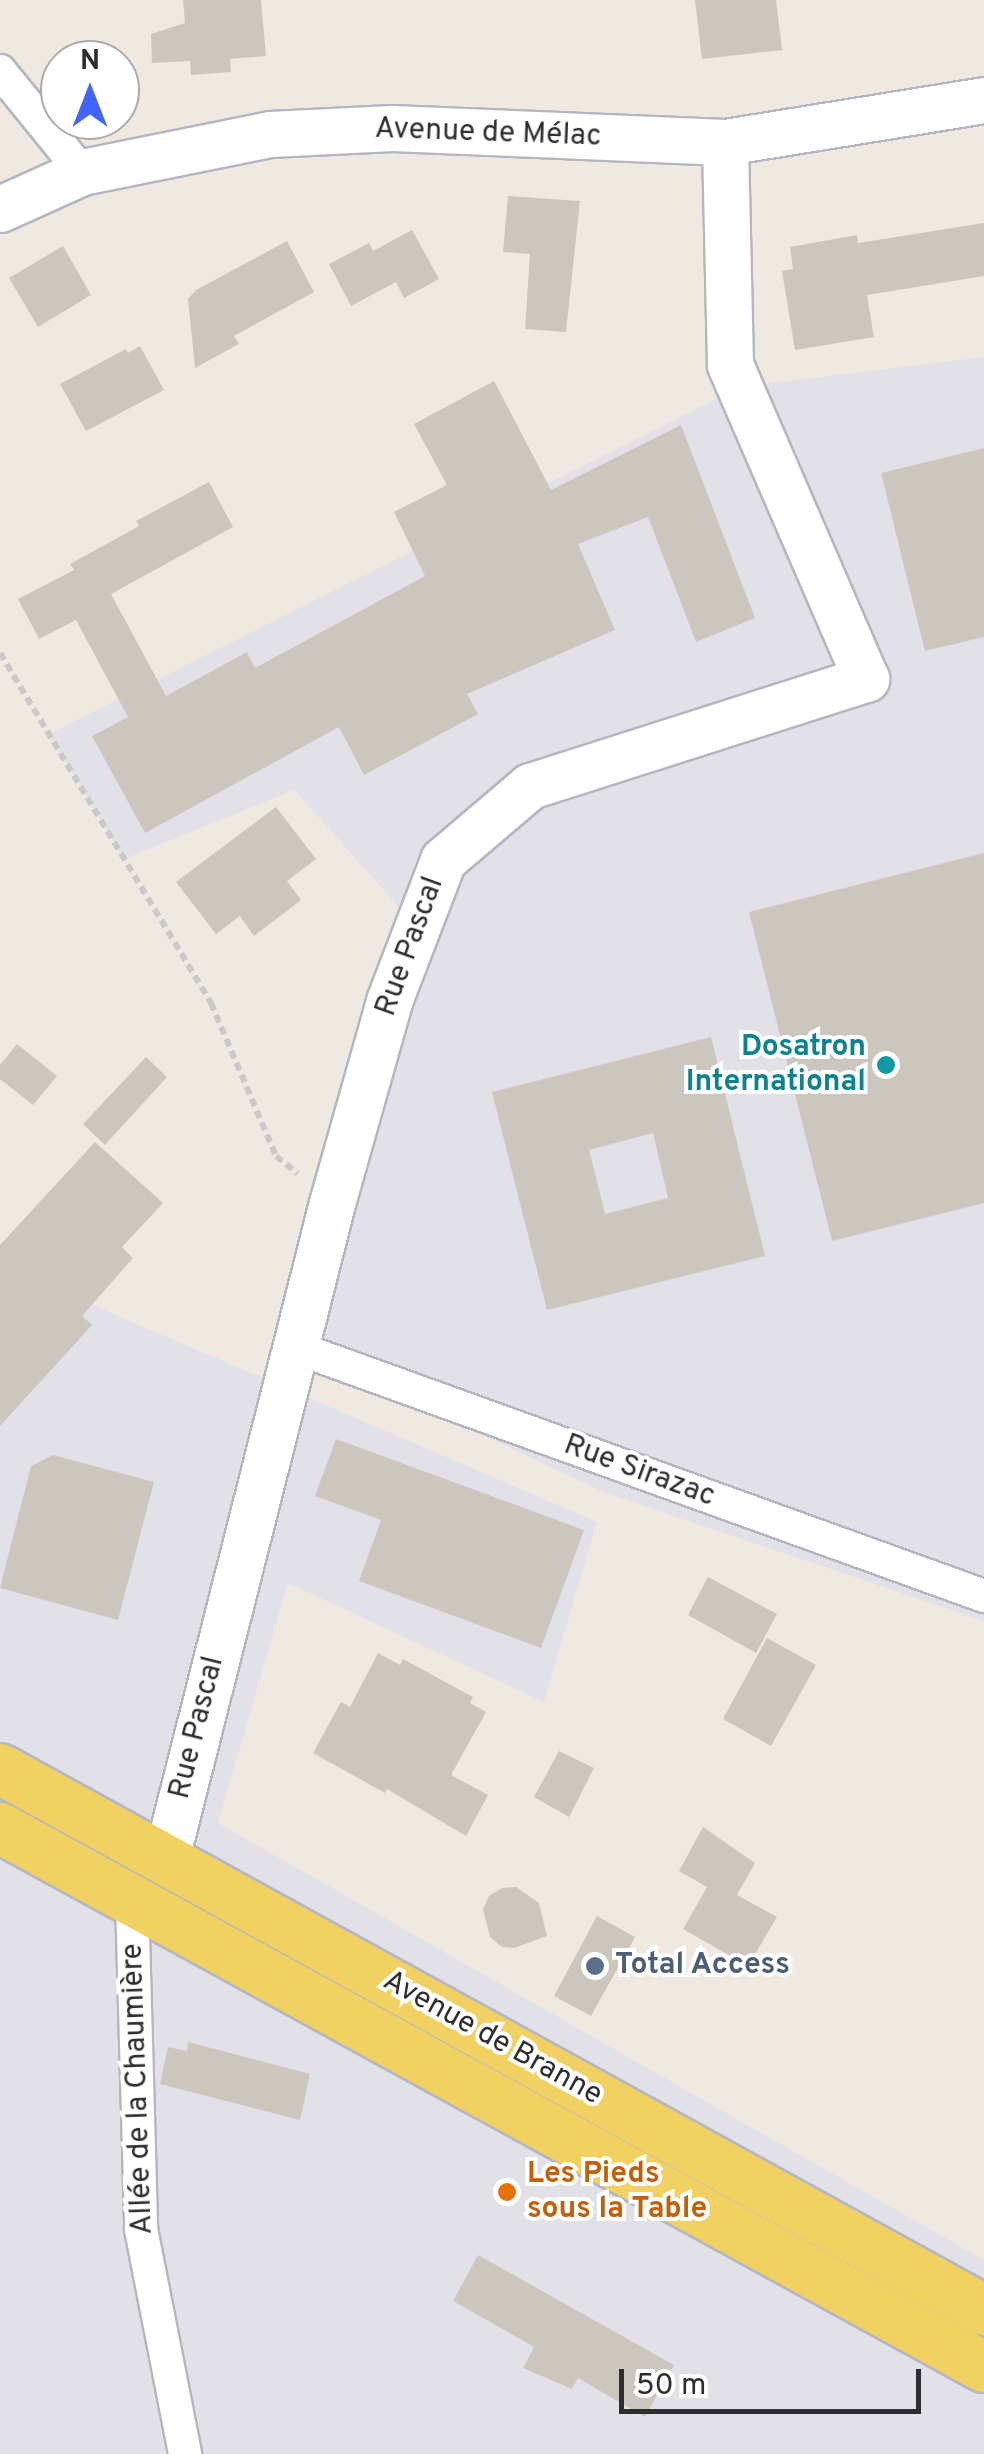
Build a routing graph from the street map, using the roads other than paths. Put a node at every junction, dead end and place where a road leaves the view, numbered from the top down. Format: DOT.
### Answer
graph roads {
  1 [pos="0,70"];
  2 [pos="984,100"];
  3 [pos="726,142"];
  4 [pos="82,172"];
  5 [pos="0,209"];
  6 [pos="294,1347"];
  7 [pos="984,1596"];
  8 [pos="0,1769"];
  9 [pos="0,1828"];
  10 [pos="166,1858"];
  11 [pos="132,1900"];
  12 [pos="984,2310"];
  13 [pos="984,2367"];
  14 [pos="184,2454"];
  1 -- 4 [label="street"];
  2 -- 3 [label="street, Avenue de Mélac"];
  3 -- 4 [label="street, Avenue de Mélac"];
  3 -- 6 [label="street, Rue Pascal"];
  4 -- 5 [label="street, Avenue de Mélac"];
  6 -- 7 [label="street, Rue Sirazac"];
  6 -- 10 [label="street, Rue Pascal"];
  8 -- 10 [label="main road, Avenue de Branne"];
  9 -- 11 [label="main road, Avenue de Branne"];
  10 -- 12 [label="main road, Avenue de Branne"];
  11 -- 13 [label="main road, Avenue de Branne"];
  11 -- 14 [label="street, Allée de la Chaumière"];
}
